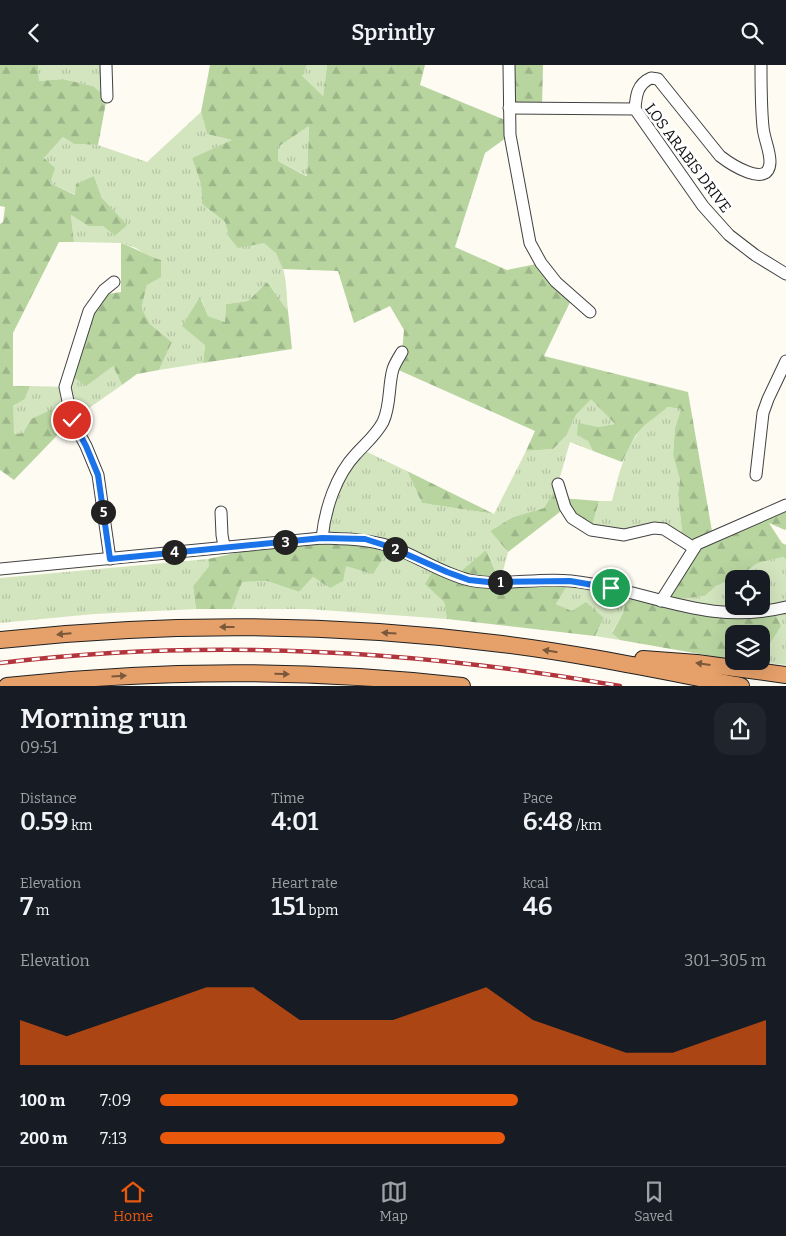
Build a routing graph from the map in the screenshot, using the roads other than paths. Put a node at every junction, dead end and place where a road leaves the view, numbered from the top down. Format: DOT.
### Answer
graph roads {
  1 [pos="106,65"];
  2 [pos="509,65"];
  3 [pos="760,65"];
  4 [pos="107,97"];
  5 [pos="509,108"];
  6 [pos="635,109"];
  7 [pos="786,274"];
  8 [pos="114,282"];
  9 [pos="590,312"];
  10 [pos="402,352"];
  11 [pos="786,361"];
  12 [pos="756,475"];
  13 [pos="558,484"];
  14 [pos="786,505"];
  15 [pos="221,512"];
  16 [pos="322,538"];
  17 [pos="224,546"];
  18 [pos="694,548"];
  19 [pos="110,559"];
  20 [pos="0,569"];
  21 [pos="661,601"];
  22 [pos="786,607"];
  23 [pos="0,640"];
  24 [pos="598,659"];
  25 [pos="786,675"];
  26 [pos="13,686"];
  27 [pos="462,686"];
  28 [pos="741,686"];
  1 -- 4 [label="street"];
  2 -- 5 [label="street"];
  3 -- 6 [label="street"];
  5 -- 6 [label="street, LOS ARABIS DRIVE"];
  5 -- 9 [label="street"];
  6 -- 7 [label="street, LOS ARABIS DRIVE"];
  8 -- 19 [label="street"];
  10 -- 16 [label="street"];
  11 -- 12 [label="street"];
  13 -- 18 [label="street"];
  14 -- 18 [label="street"];
  15 -- 17 [label="street"];
  16 -- 17 [label="street"];
  16 -- 21 [label="street"];
  17 -- 19 [label="street"];
  18 -- 21 [label="street"];
  19 -- 20 [label="street"];
  21 -- 22 [label="street"];
  24 -- 23 [label="highway, one-way"];
  25 -- 24 [label="highway, one-way"];
  24 -- 28 [label="highway"];
  26 -- 27 [label="highway, one-way"];
}
